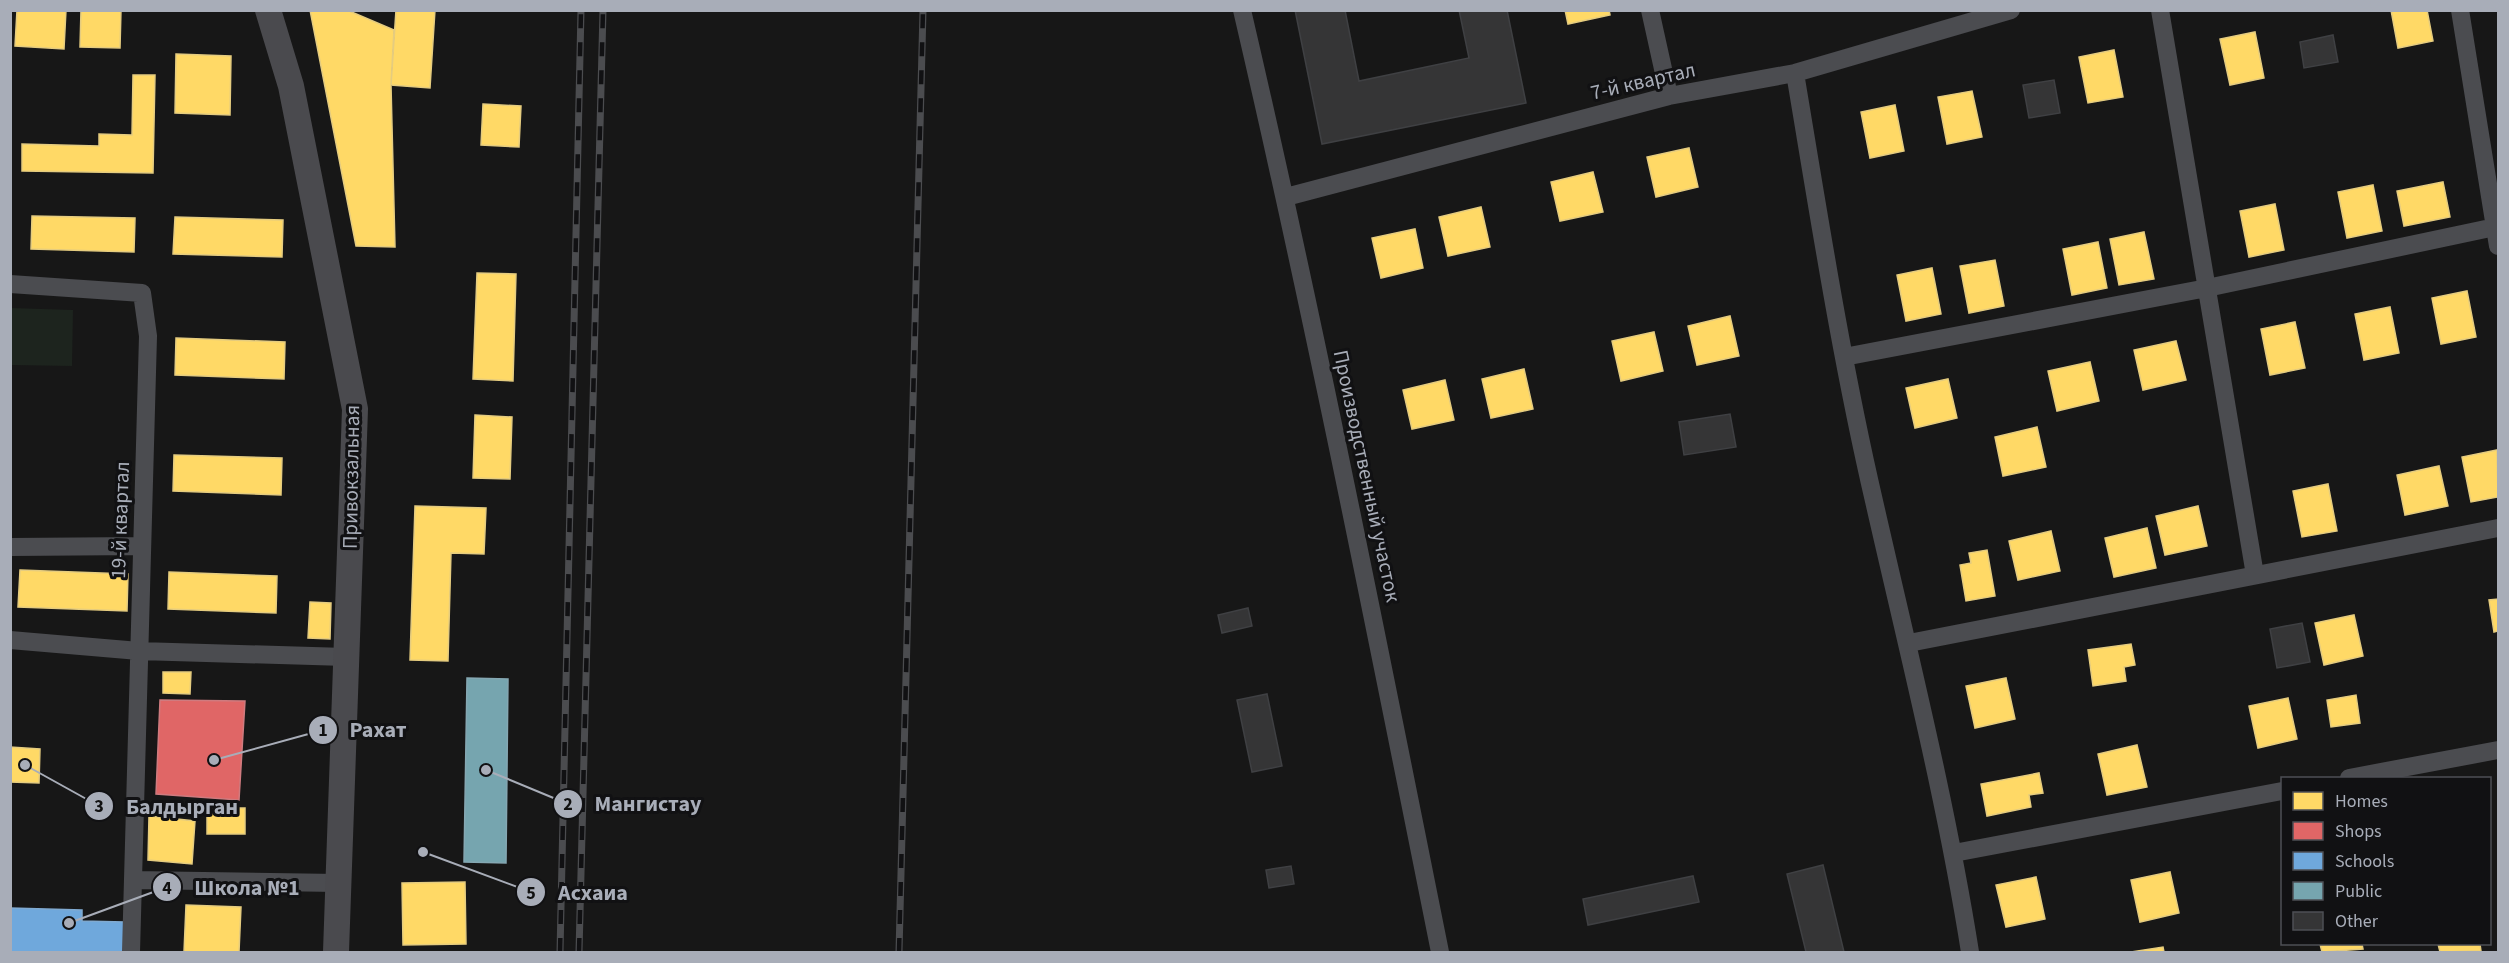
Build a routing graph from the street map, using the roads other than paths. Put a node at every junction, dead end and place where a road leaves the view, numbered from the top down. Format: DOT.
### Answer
graph roads {
  1 [pos="268,10"];
  2 [pos="1242,10"];
  3 [pos="1650,10"];
  4 [pos="2011,10"];
  5 [pos="2160,10"];
  6 [pos="2460,10"];
  7 [pos="1795,73"];
  8 [pos="1669,96"];
  9 [pos="1286,197"];
  10 [pos="2495,227"];
  11 [pos="2499,246"];
  12 [pos="10,284"];
  13 [pos="2207,288"];
  14 [pos="1844,357"];
  15 [pos="2499,528"];
  16 [pos="142,546"];
  17 [pos="10,547"];
  18 [pos="2255,575"];
  19 [pos="10,640"];
  20 [pos="1909,643"];
  21 [pos="139,651"];
  22 [pos="346,657"];
  23 [pos="2499,750"];
  24 [pos="2354,777"];
  25 [pos="2281,791"];
  26 [pos="1954,853"];
  27 [pos="133,880"];
  28 [pos="338,883"];
  29 [pos="131,952"];
  30 [pos="336,952"];
  31 [pos="1440,952"];
  32 [pos="1970,952"];
  1 -- 22 [label="street, Привокзальная"];
  2 -- 9 [label="street, Производственный участок"];
  3 -- 8 [label="street"];
  4 -- 7 [label="street, 7-й квартал"];
  5 -- 13 [label="street"];
  6 -- 10 [label="street"];
  7 -- 8 [label="street, 7-й квартал"];
  7 -- 14 [label="street"];
  8 -- 9 [label="street, 7-й квартал"];
  9 -- 31 [label="street, Производственный участок"];
  10 -- 11 [label="street"];
  10 -- 13 [label="street"];
  12 -- 16 [label="street, 19-й квартал"];
  13 -- 14 [label="street"];
  13 -- 18 [label="street"];
  14 -- 20 [label="street"];
  15 -- 18 [label="street"];
  16 -- 17 [label="street"];
  16 -- 21 [label="street, 19-й квартал"];
  18 -- 20 [label="street"];
  19 -- 21 [label="street"];
  20 -- 26 [label="street"];
  21 -- 22 [label="street"];
  21 -- 27 [label="street, 19-й квартал"];
  22 -- 28 [label="street, Привокзальная"];
  23 -- 24 [label="street"];
  25 -- 26 [label="street"];
  26 -- 32 [label="street"];
  27 -- 28 [label="street"];
  27 -- 29 [label="street, 19-й квартал"];
  28 -- 30 [label="street, Привокзальная"];
}
